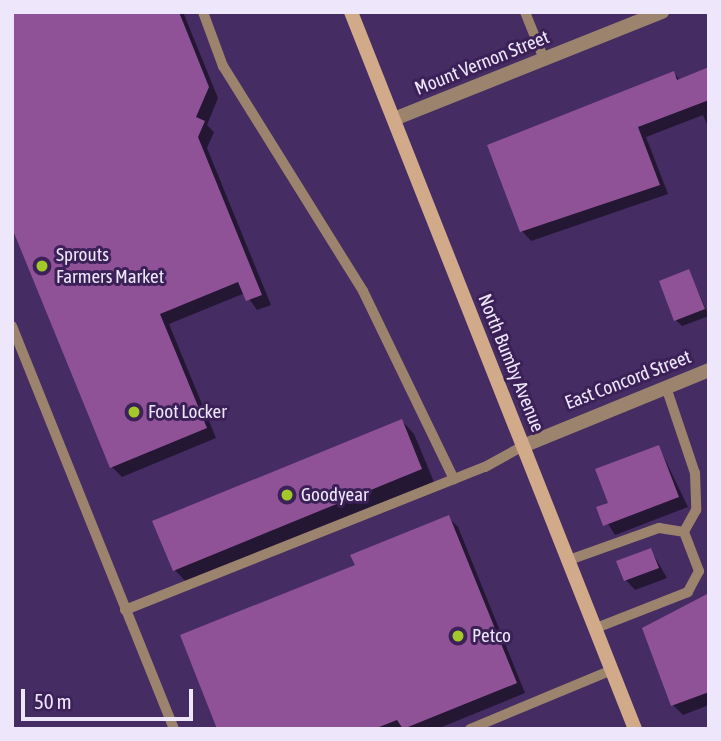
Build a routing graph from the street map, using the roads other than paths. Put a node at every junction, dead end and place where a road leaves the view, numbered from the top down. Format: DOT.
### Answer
graph roads {
  1 [pos="202,12"];
  2 [pos="351,12"];
  3 [pos="525,12"];
  4 [pos="662,12"];
  5 [pos="544,59"];
  6 [pos="394,119"];
  7 [pos="12,326"];
  8 [pos="709,370"];
  9 [pos="666,387"];
  10 [pos="523,446"];
  11 [pos="454,479"];
  12 [pos="684,532"];
  13 [pos="569,560"];
  14 [pos="125,610"];
  15 [pos="596,628"];
  16 [pos="612,670"];
  17 [pos="173,729"];
  18 [pos="471,729"];
  19 [pos="635,729"];
  1 -- 11 [label="lane"];
  2 -- 6 [label="street, North Bumby Avenue"];
  3 -- 5 [label="lane"];
  4 -- 5 [label="street, Mount Vernon Street"];
  5 -- 6 [label="street, Mount Vernon Street"];
  6 -- 10 [label="street, North Bumby Avenue"];
  7 -- 14 [label="lane"];
  8 -- 9 [label="street, East Concord Street"];
  9 -- 10 [label="street, East Concord Street"];
  9 -- 12 [label="lane"];
  10 -- 11 [label="lane"];
  10 -- 13 [label="street, North Bumby Avenue"];
  11 -- 14 [label="lane"];
  12 -- 13 [label="lane"];
  12 -- 15 [label="lane"];
  13 -- 15 [label="street, North Bumby Avenue"];
  14 -- 17 [label="lane"];
  15 -- 16 [label="street, North Bumby Avenue"];
  16 -- 18 [label="lane"];
  16 -- 19 [label="street, North Bumby Avenue"];
}
